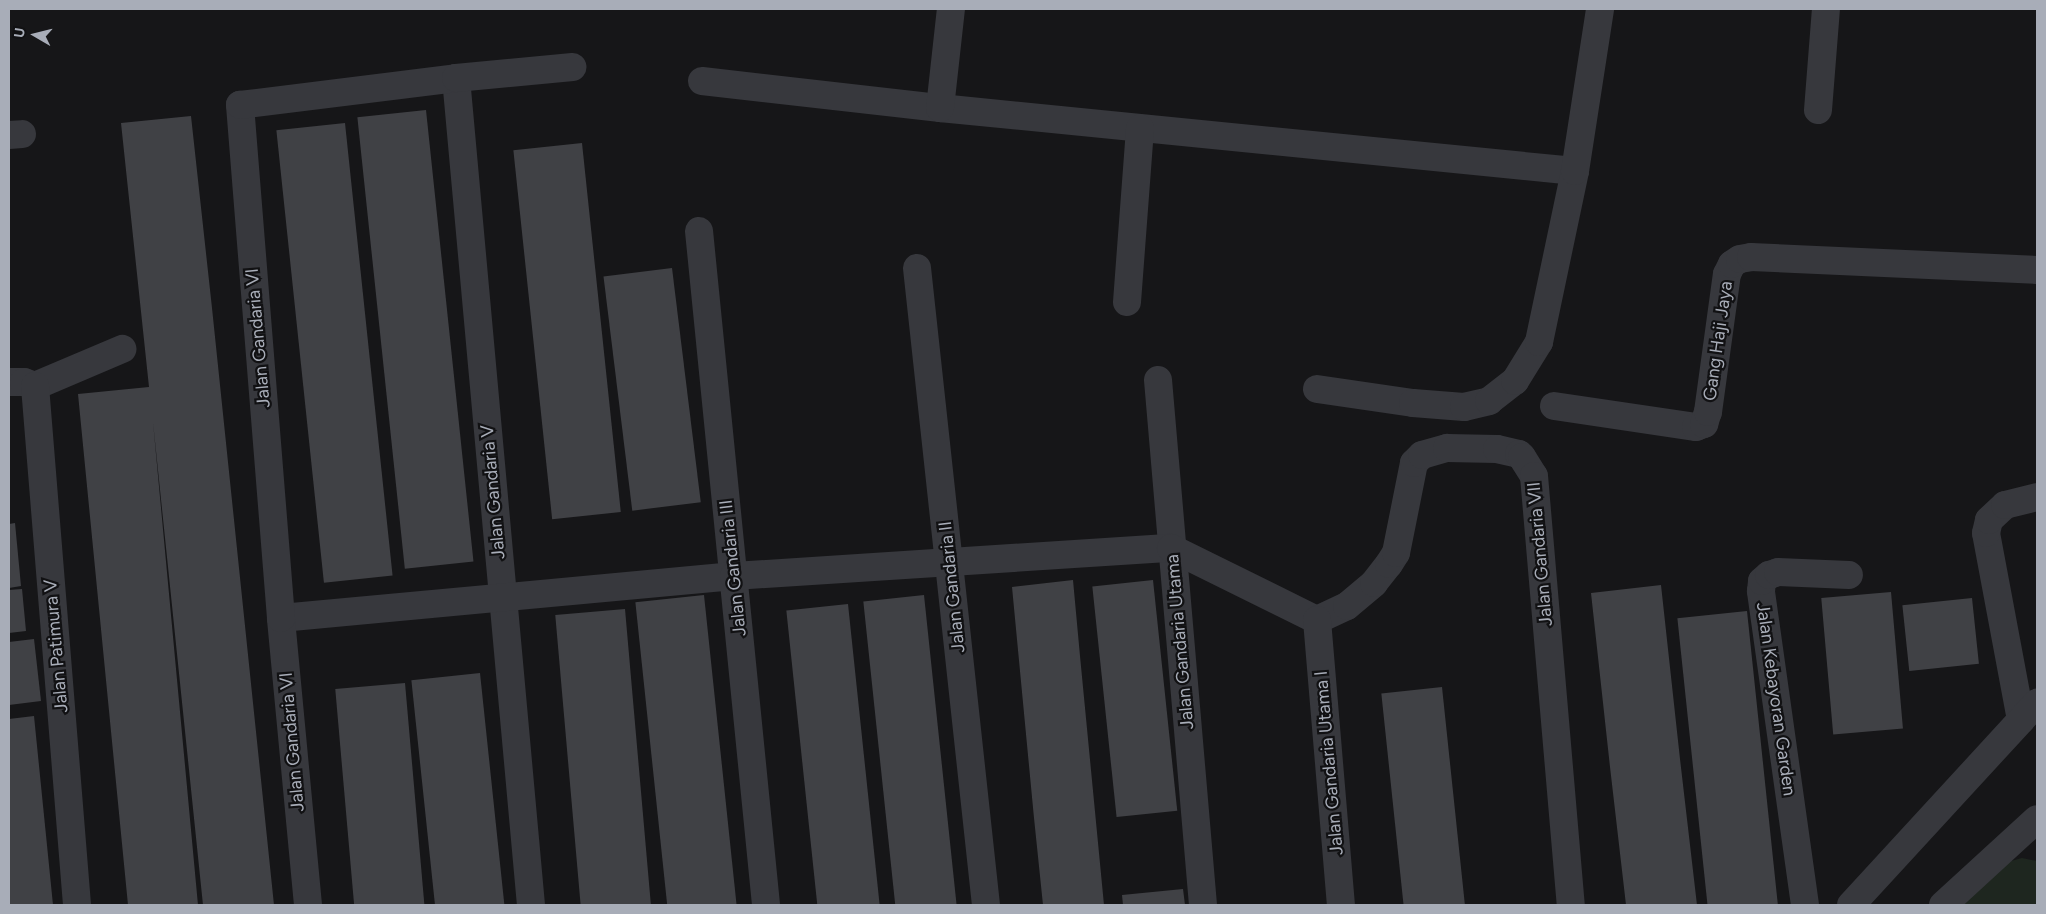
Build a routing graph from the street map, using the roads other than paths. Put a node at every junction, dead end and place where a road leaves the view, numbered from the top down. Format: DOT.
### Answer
graph roads {
  1 [pos="951,9"];
  2 [pos="1600,9"];
  3 [pos="1826,9"];
  4 [pos="572,67"];
  5 [pos="456,78"];
  6 [pos="702,81"];
  7 [pos="940,108"];
  8 [pos="1818,110"];
  9 [pos="1140,128"];
  10 [pos="1575,171"];
  11 [pos="700,231"];
  12 [pos="917,268"];
  13 [pos="2037,270"];
  14 [pos="1127,302"];
  15 [pos="122,349"];
  16 [pos="1158,380"];
  17 [pos="9,382"];
  18 [pos="35,386"];
  19 [pos="1317,389"];
  20 [pos="1554,406"];
  21 [pos="2037,497"];
  22 [pos="1171,548"];
  23 [pos="950,562"];
  24 [pos="1849,575"];
  25 [pos="734,576"];
  26 [pos="502,598"];
  27 [pos="281,618"];
  28 [pos="1317,620"];
  29 [pos="2029,711"];
  30 [pos="2037,819"];
  31 [pos="77,905"];
  32 [pos="308,905"];
  33 [pos="531,905"];
  34 [pos="766,905"];
  35 [pos="986,905"];
  36 [pos="1203,905"];
  37 [pos="1341,905"];
  38 [pos="1571,905"];
  39 [pos="1805,905"];
  40 [pos="1851,905"];
  41 [pos="1943,905"];
  1 -- 7 [label="street"];
  2 -- 10 [label="street"];
  3 -- 8 [label="street"];
  4 -- 5 [label="street, Jalan Gandaria VI"];
  5 -- 26 [label="street, Jalan Gandaria V"];
  5 -- 27 [label="street, Jalan Gandaria VI"];
  6 -- 7 [label="street"];
  7 -- 9 [label="street"];
  9 -- 10 [label="street"];
  9 -- 14 [label="street"];
  10 -- 19 [label="street"];
  11 -- 25 [label="street, Jalan Gandaria III"];
  12 -- 23 [label="street, Jalan Gandaria II"];
  13 -- 20 [label="street, Gang Haji Jaya"];
  15 -- 18 [label="street"];
  16 -- 22 [label="street, Jalan Gandaria Utama"];
  17 -- 18 [label="street"];
  18 -- 31 [label="street, Jalan Patimura V"];
  21 -- 29 [label="street"];
  22 -- 23 [label="street"];
  22 -- 28 [label="street"];
  22 -- 36 [label="street, Jalan Gandaria Utama"];
  23 -- 25 [label="street"];
  23 -- 35 [label="street, Jalan Gandaria II"];
  24 -- 39 [label="street, Jalan Kebayoran Garden"];
  25 -- 26 [label="street"];
  25 -- 34 [label="street, Jalan Gandaria III"];
  26 -- 27 [label="street"];
  26 -- 33 [label="street, Jalan Gandaria V"];
  27 -- 32 [label="street, Jalan Gandaria VI"];
  28 -- 37 [label="street, Jalan Gandaria Utama I"];
  28 -- 38 [label="street, Jalan Gandaria VII"];
  29 -- 40 [label="street"];
  30 -- 41 [label="street"];
}
